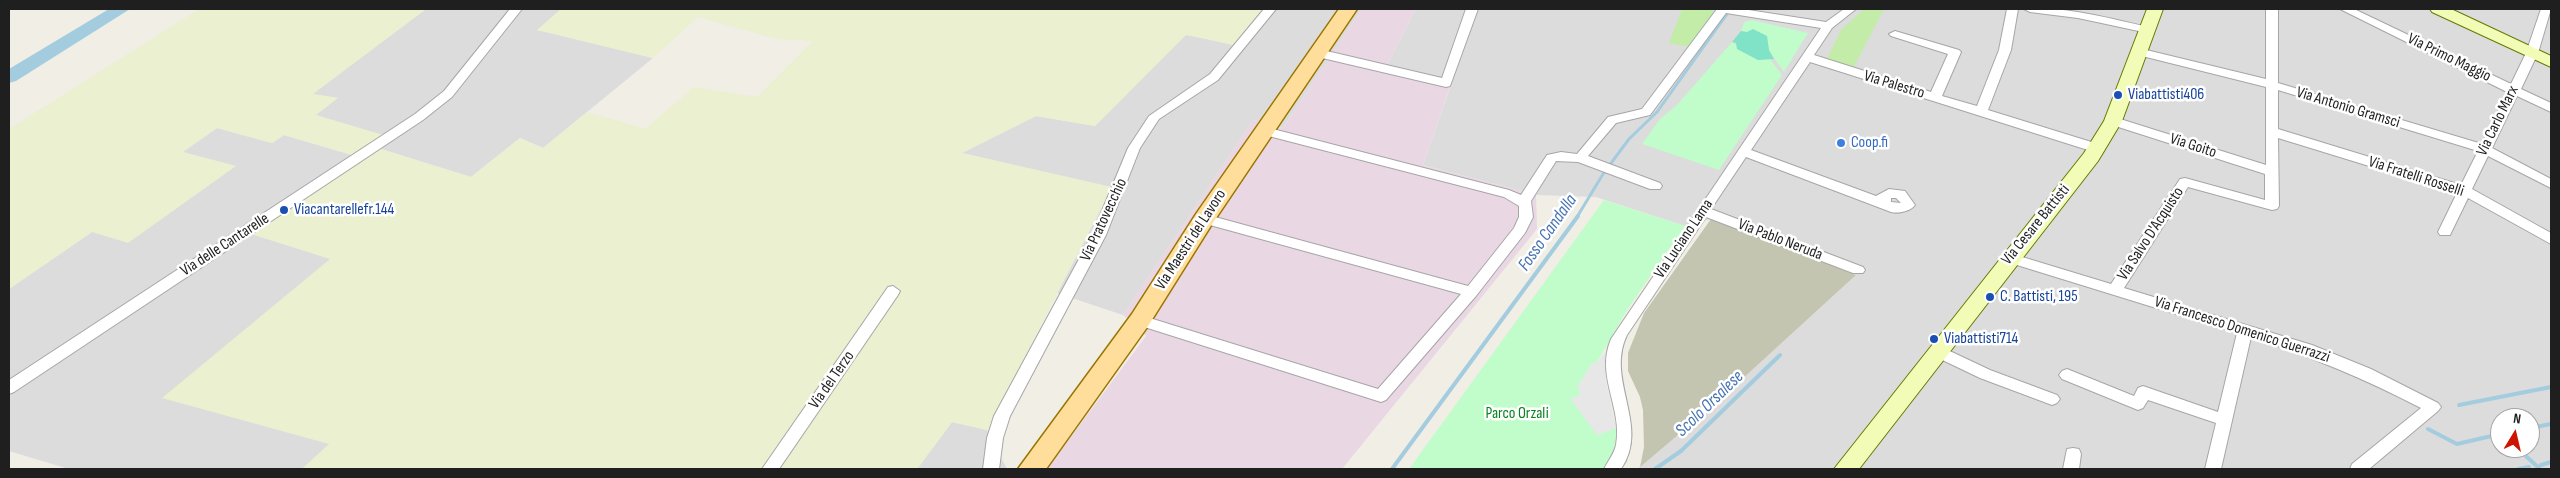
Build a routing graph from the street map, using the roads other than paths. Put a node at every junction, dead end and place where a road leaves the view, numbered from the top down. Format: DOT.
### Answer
graph roads {
  1 [pos="516,9"];
  2 [pos="1270,9"];
  3 [pos="1348,9"];
  4 [pos="1472,9"];
  5 [pos="1723,9"];
  6 [pos="1852,9"];
  7 [pos="2013,9"];
  8 [pos="2030,9"];
  9 [pos="2154,9"];
  10 [pos="2272,9"];
  11 [pos="2346,9"];
  12 [pos="2438,9"];
  13 [pos="2079,12"];
  14 [pos="2547,18"];
  15 [pos="1828,26"];
  16 [pos="2148,30"];
  17 [pos="1895,34"];
  18 [pos="2138,52"];
  19 [pos="1318,53"];
  20 [pos="2532,53"];
  21 [pos="1807,57"];
  22 [pos="2551,62"];
  23 [pos="2272,84"];
  24 [pos="2513,90"];
  25 [pos="1935,98"];
  26 [pos="2551,108"];
  27 [pos="1981,112"];
  28 [pos="2113,120"];
  29 [pos="1265,131"];
  30 [pos="2273,132"];
  31 [pos="2096,148"];
  32 [pos="2485,149"];
  33 [pos="1744,152"];
  34 [pos="1583,159"];
  35 [pos="1614,171"];
  36 [pos="2273,172"];
  37 [pos="2551,184"];
  38 [pos="1655,186"];
  39 [pos="2465,191"];
  40 [pos="1524,201"];
  41 [pos="1886,205"];
  42 [pos="1703,210"];
  43 [pos="1204,219"];
  44 [pos="2445,232"];
  45 [pos="2551,239"];
  46 [pos="2009,258"];
  47 [pos="1858,270"];
  48 [pos="2115,290"];
  49 [pos="893,291"];
  50 [pos="1471,292"];
  51 [pos="1140,320"];
  52 [pos="2245,329"];
  53 [pos="1937,351"];
  54 [pos="2067,375"];
  55 [pos="9,388"];
  56 [pos="2052,399"];
  57 [pos="2224,420"];
  58 [pos="770,469"];
  59 [pos="990,469"];
  60 [pos="1031,469"];
  61 [pos="1612,469"];
  62 [pos="1846,469"];
  63 [pos="2213,469"];
  64 [pos="2358,469"];
  1 -- 55 [label="street, Via delle Cantarelle"];
  2 -- 59 [label="street, Via Pratovecchio"];
  3 -- 19 [label="main road, Via Maestri del Lavoro"];
  4 -- 19 [label="street"];
  5 -- 15 [label="street"];
  5 -- 34 [label="street"];
  6 -- 15 [label="street"];
  7 -- 27 [label="street"];
  8 -- 13 [label="street"];
  9 -- 16 [label="street, Via Cesare Battisti"];
  10 -- 23 [label="street"];
  11 -- 24 [label="street, Via Primo Maggio"];
  12 -- 20 [label="street"];
  13 -- 16 [label="street"];
  14 -- 20 [label="street, Via Carlo Marx"];
  15 -- 21 [label="street, Via Luciano Lama"];
  16 -- 18 [label="street, Via Cesare Battisti"];
  17 -- 25 [label="street"];
  18 -- 23 [label="street, Via Antonio Gramsci"];
  18 -- 28 [label="street, Via Cesare Battisti"];
  19 -- 29 [label="main road, Via Maestri del Lavoro"];
  20 -- 22 [label="street"];
  20 -- 24 [label="street, Via Carlo Marx"];
  21 -- 25 [label="street, Via Palestro"];
  21 -- 33 [label="street, Via Luciano Lama"];
  23 -- 30 [label="street"];
  23 -- 32 [label="street, Via Antonio Gramsci"];
  24 -- 26 [label="street, Via Primo Maggio"];
  24 -- 32 [label="street, Via Carlo Marx"];
  25 -- 27 [label="street, Via Palestro"];
  27 -- 31 [label="street, Via Palestro"];
  28 -- 31 [label="street, Via Cesare Battisti"];
  28 -- 36 [label="street, Via Goito"];
  29 -- 40 [label="street"];
  29 -- 43 [label="main road, Via Maestri del Lavoro"];
  30 -- 36 [label="street"];
  30 -- 39 [label="street, Via Fratelli Rosselli"];
  31 -- 46 [label="street, Via Cesare Battisti"];
  32 -- 37 [label="street, Via Antonio Gramsci"];
  32 -- 39 [label="street, Via Carlo Marx"];
  33 -- 41 [label="street"];
  33 -- 42 [label="street, Via Luciano Lama"];
  34 -- 35 [label="street"];
  34 -- 40 [label="street"];
  35 -- 38 [label="street"];
  36 -- 48 [label="street, Via Salvo D'Acquisto"];
  39 -- 44 [label="street, Via Carlo Marx"];
  39 -- 45 [label="street, Via Fratelli Rosselli"];
  40 -- 50 [label="street"];
  42 -- 47 [label="street, Via Pablo Neruda"];
  42 -- 61 [label="street, Via Luciano Lama"];
  43 -- 50 [label="street"];
  43 -- 51 [label="main road, Via Maestri del Lavoro"];
  46 -- 48 [label="street, Via Francesco Domenico Guerrazzi"];
  46 -- 53 [label="street, Via Cesare Battisti"];
  48 -- 52 [label="street, Via Francesco Domenico Guerrazzi"];
  49 -- 58 [label="street, Via del Terzo"];
  50 -- 51 [label="street"];
  51 -- 60 [label="main road, Via Maestri del Lavoro"];
  52 -- 57 [label="street"];
  52 -- 64 [label="street, Via Francesco Domenico Guerrazzi"];
  53 -- 56 [label="street"];
  53 -- 62 [label="street, Via Cesare Battisti"];
  54 -- 57 [label="street"];
  57 -- 63 [label="street"];
}
